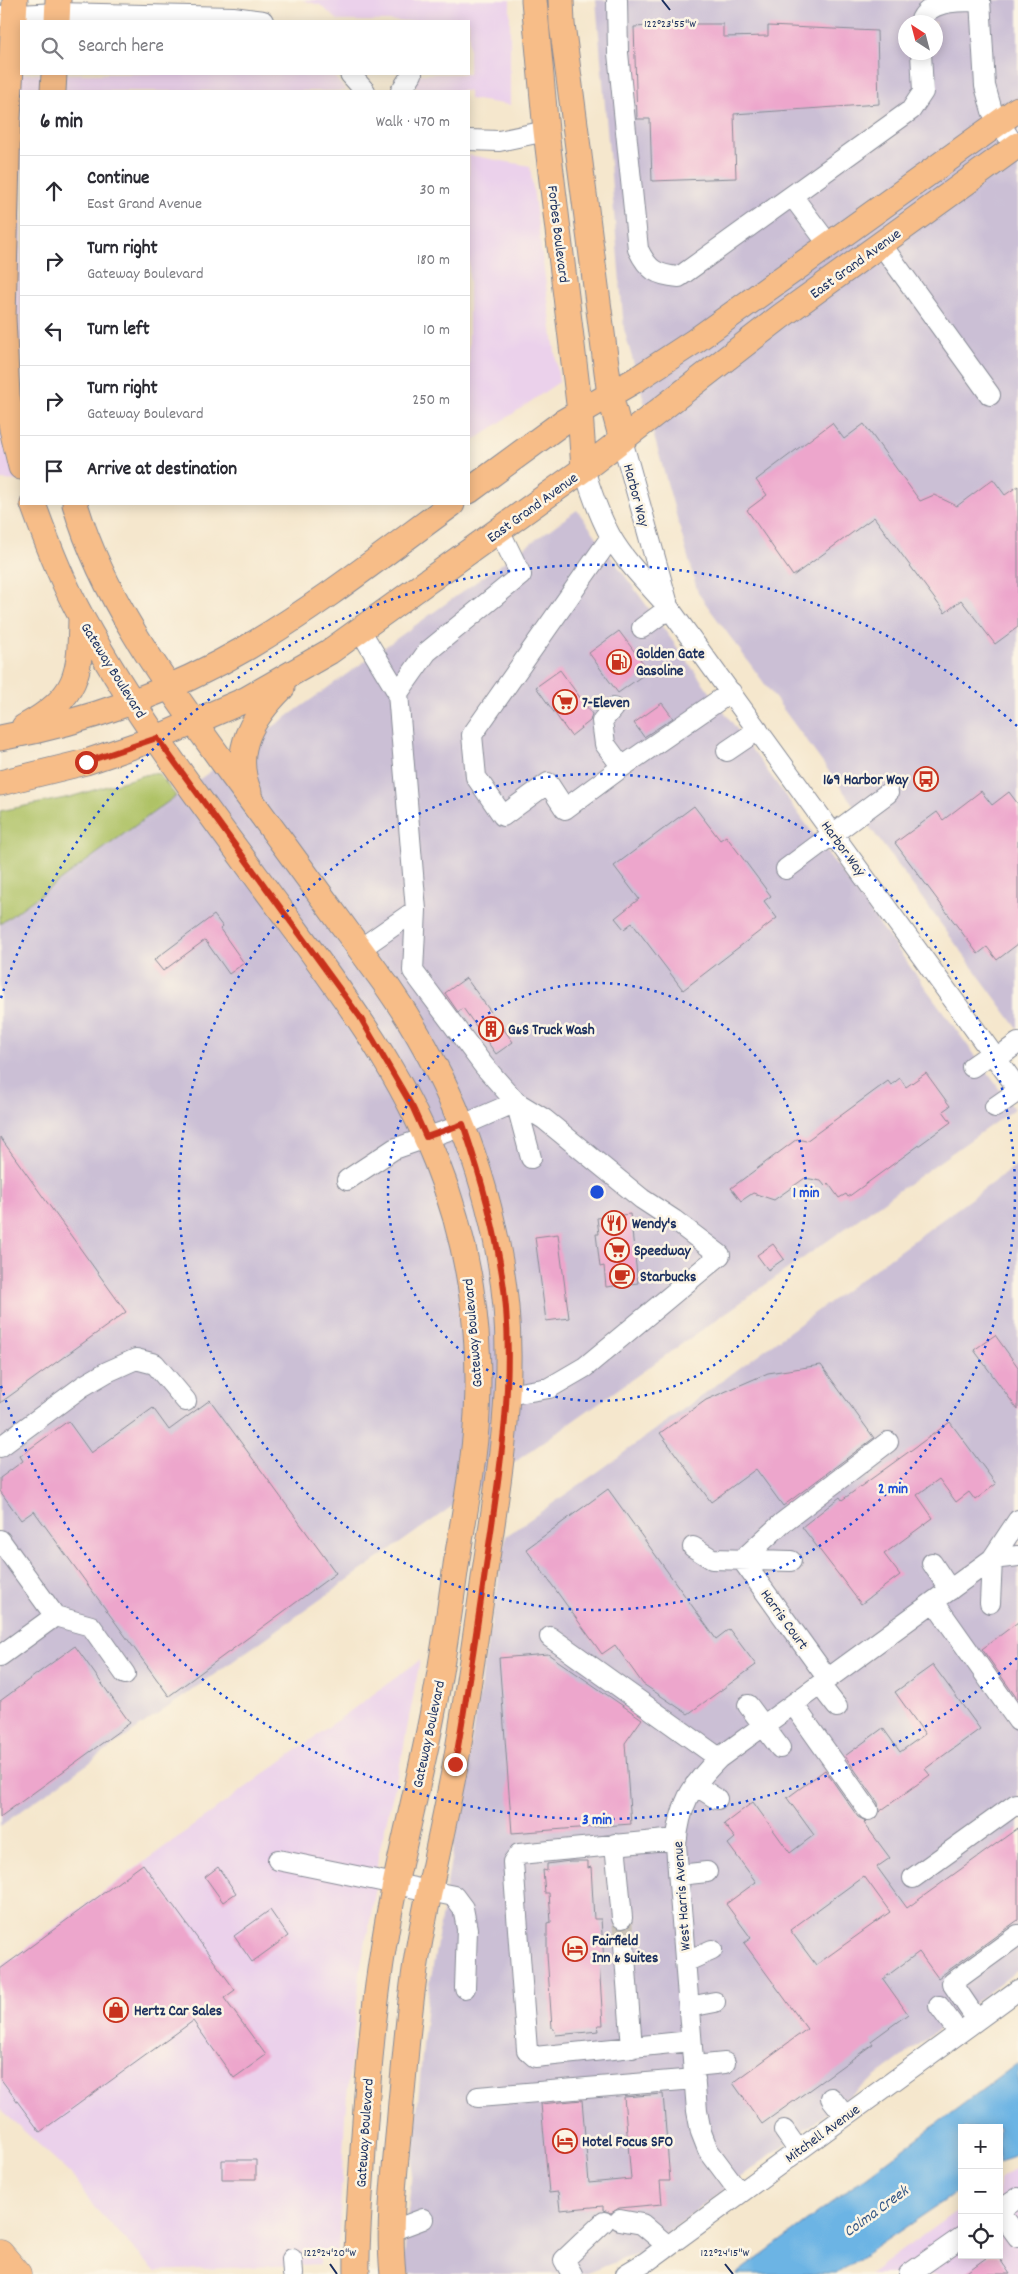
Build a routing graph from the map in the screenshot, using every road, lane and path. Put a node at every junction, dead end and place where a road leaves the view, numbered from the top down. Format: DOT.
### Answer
graph roads {
  1 [pos="534,0"];
  2 [pos="561,0"];
  3 [pos="616,0"];
  4 [pos="980,1"];
  5 [pos="12,8"];
  6 [pos="58,11"];
  7 [pos="922,15"];
  8 [pos="221,19"];
  9 [pos="242,20"];
  10 [pos="921,60"];
  11 [pos="54,75"];
  12 [pos="351,75"];
  13 [pos="411,75"];
  14 [pos="53,90"];
  15 [pos="364,90"];
  16 [pos="401,90"];
  17 [pos="1008,115"];
  18 [pos="546,131"];
  19 [pos="470,140"];
  20 [pos="1017,146"];
  21 [pos="793,197"];
  22 [pos="881,244"];
  23 [pos="829,245"];
  24 [pos="4,395"];
  25 [pos="610,395"];
  26 [pos="990,395"];
  27 [pos="580,412"];
  28 [pos="622,440"];
  29 [pos="20,463"];
  30 [pos="584,469"];
  31 [pos="470,490"];
  32 [pos="33,505"];
  33 [pos="75,505"];
  34 [pos="451,505"];
  35 [pos="499,530"];
  36 [pos="611,537"];
  37 [pos="669,608"];
  38 [pos="81,616"];
  39 [pos="642,628"];
  40 [pos="360,630"];
  41 [pos="300,671"];
  42 [pos="168,687"];
  43 [pos="731,692"];
  44 [pos="398,693"];
  45 [pos="133,701"];
  46 [pos="613,708"];
  47 [pos="194,722"];
  48 [pos="758,730"];
  49 [pos="0,738"];
  50 [pos="157,738"];
  51 [pos="727,751"];
  52 [pos="622,767"];
  53 [pos="0,783"];
  54 [pos="888,793"];
  55 [pos="259,811"];
  56 [pos="833,833"];
  57 [pos="786,868"];
  58 [pos="416,910"];
  59 [pos="360,948"];
  60 [pos="1018,1043"];
  61 [pos="994,1056"];
  62 [pos="972,1067"];
  63 [pos="1018,1090"];
  64 [pos="516,1102"];
  65 [pos="995,1107"];
  66 [pos="463,1124"];
  67 [pos="426,1137"];
  68 [pos="531,1158"];
  69 [pos="347,1180"];
  70 [pos="507,1395"];
  71 [pos="186,1401"];
  72 [pos="888,1442"];
  73 [pos="0,1447"];
  74 [pos="1018,1520"];
  75 [pos="0,1540"];
  76 [pos="693,1547"];
  77 [pos="1018,1556"];
  78 [pos="742,1560"];
  79 [pos="992,1560"];
  80 [pos="791,1561"];
  81 [pos="932,1563"];
  82 [pos="950,1590"];
  83 [pos="934,1602"];
  84 [pos="990,1603"];
  85 [pos="55,1616"];
  86 [pos="550,1637"];
  87 [pos="0,1656"];
  88 [pos="125,1674"];
  89 [pos="824,1682"];
  90 [pos="793,1704"];
  91 [pos="748,1705"];
  92 [pos="836,1708"];
  93 [pos="1018,1721"];
  94 [pos="764,1726"];
  95 [pos="780,1748"];
  96 [pos="719,1758"];
  97 [pos="696,1784"];
  98 [pos="717,1799"];
  99 [pos="1018,1806"];
  100 [pos="868,1810"];
  101 [pos="677,1839"];
  102 [pos="615,1844"];
  103 [pos="278,1860"];
  104 [pos="707,1872"];
  105 [pos="679,1876"];
  106 [pos="912,1878"];
  107 [pos="396,1884"];
  108 [pos="430,1891"];
  109 [pos="622,1918"];
  110 [pos="1018,1935"];
  111 [pos="624,1944"];
  112 [pos="712,1950"];
  113 [pos="685,1962"];
  114 [pos="465,1988"];
  115 [pos="1018,1990"];
  116 [pos="715,2002"];
  117 [pos="939,2006"];
  118 [pos="689,2007"];
  119 [pos="977,2020"];
  120 [pos="959,2034"];
  121 [pos="691,2041"];
  122 [pos="632,2048"];
  123 [pos="725,2063"];
  124 [pos="694,2073"];
  125 [pos="478,2097"];
  126 [pos="831,2098"];
  127 [pos="845,2116"];
  128 [pos="784,2130"];
  129 [pos="798,2150"];
  130 [pos="740,2193"];
  131 [pos="1018,2198"];
  132 [pos="1003,2208"];
  133 [pos="1001,2214"];
  134 [pos="423,2219"];
  135 [pos="391,2231"];
  136 [pos="1018,2237"];
  137 [pos="958,2240"];
  138 [pos="668,2246"];
  139 [pos="0,2254"];
  140 [pos="17,2274"];
  141 [pos="357,2274"];
  142 [pos="393,2274"];
  143 [pos="572,2274"];
  144 [pos="626,2274"];
  145 [pos="909,2274"];
  1 -- 18 [label="main road, Forbes Boulevard"];
  2 -- 25 [label="main road, Forbes Boulevard"];
  3 -- 21 [label="street"];
  4 -- 7 [label="street"];
  4 -- 17 [label="street"];
  5 -- 6 [label="street"];
  5 -- 24 [label="main road"];
  6 -- 8 [label="street"];
  8 -- 9 [label="street"];
  10 -- 21 [label="street"];
  11 -- 14 [label="main road"];
  12 -- 15 [label="street"];
  13 -- 16 [label="street"];
  17 -- 20 [label="street"];
  17 -- 23 [label="main road, East Grand Avenue"];
  18 -- 19 [label="street"];
  18 -- 27 [label="main road, Forbes Boulevard"];
  20 -- 22 [label="main road, East Grand Avenue"];
  21 -- 23 [label="street"];
  22 -- 26 [label="street"];
  22 -- 28 [label="main road, East Grand Avenue"];
  23 -- 25 [label="main road, East Grand Avenue"];
  24 -- 29 [label="main road"];
  25 -- 27 [label="main road, East Grand Avenue"];
  25 -- 28 [label="main road, Forbes Boulevard"];
  27 -- 30 [label="main road, Forbes Boulevard"];
  27 -- 31 [label="main road, East Grand Avenue"];
  28 -- 30 [label="main road, East Grand Avenue"];
  28 -- 37 [label="street, Harbor Way"];
  30 -- 35 [label="main road, East Grand Avenue"];
  30 -- 36 [label="street, Harbor Way"];
  32 -- 38 [label="main road, Gateway Boulevard"];
  33 -- 42 [label="main road, Gateway Boulevard"];
  34 -- 42 [label="main road"];
  35 -- 40 [label="main road, East Grand Avenue"];
  35 -- 44 [label="street"];
  36 -- 37 [label="street, Harbor Way"];
  36 -- 52 [label="street"];
  37 -- 39 [label="street"];
  37 -- 43 [label="street, Harbor Way"];
  38 -- 45 [label="main road, Gateway Boulevard"];
  38 -- 49 [label="main road"];
  40 -- 41 [label="main road, East Grand Avenue"];
  40 -- 44 [label="street"];
  41 -- 47 [label="main road, East Grand Avenue"];
  41 -- 55 [label="main road"];
  42 -- 45 [label="main road"];
  42 -- 47 [label="main road, Gateway Boulevard"];
  43 -- 48 [label="street, Harbor Way"];
  43 -- 52 [label="street"];
  44 -- 58 [label="street"];
  45 -- 49 [label="main road"];
  45 -- 50 [label="main road, Gateway Boulevard"];
  46 -- 52 [label="street"];
  47 -- 50 [label="main road, East Grand Avenue"];
  47 -- 55 [label="main road, Gateway Boulevard"];
  48 -- 51 [label="street"];
  48 -- 56 [label="street, Harbor Way"];
  50 -- 53 [label="main road, East Grand Avenue"];
  50 -- 67 [label="main road, Gateway Boulevard"];
  54 -- 56 [label="street"];
  55 -- 59 [label="main road, Gateway Boulevard"];
  56 -- 57 [label="street"];
  56 -- 61 [label="street, Harbor Way"];
  58 -- 59 [label="street"];
  58 -- 64 [label="street"];
  59 -- 66 [label="main road, Gateway Boulevard"];
  60 -- 61 [label="street"];
  61 -- 62 [label="street"];
  61 -- 63 [label="street, Harbor Way"];
  63 -- 65 [label="street"];
  64 -- 66 [label="street"];
  64 -- 68 [label="street"];
  64 -- 70 [label="street"];
  66 -- 67 [label="street"];
  66 -- 70 [label="main road, Gateway Boulevard"];
  67 -- 69 [label="street"];
  67 -- 107 [label="main road, Gateway Boulevard"];
  70 -- 108 [label="main road, Gateway Boulevard"];
  71 -- 73 [label="street"];
  72 -- 78 [label="street"];
  74 -- 79 [label="street"];
  75 -- 85 [label="street"];
  76 -- 78 [label="street"];
  77 -- 79 [label="street"];
  78 -- 80 [label="street"];
  78 -- 89 [label="street, Harris Court"];
  79 -- 82 [label="street, West Harris Avenue"];
  79 -- 84 [label="street"];
  81 -- 82 [label="street"];
  82 -- 83 [label="street, West Harris Avenue"];
  83 -- 89 [label="street, West Harris Avenue"];
  83 -- 93 [label="street"];
  85 -- 87 [label="street"];
  85 -- 88 [label="street"];
  86 -- 96 [label="street"];
  89 -- 90 [label="street, West Harris Avenue"];
  89 -- 92 [label="street, Harris Court"];
  90 -- 94 [label="street, West Harris Avenue"];
  90 -- 100 [label="street"];
  91 -- 94 [label="street"];
  94 -- 95 [label="street"];
  94 -- 96 [label="street, West Harris Avenue"];
  96 -- 97 [label="street, West Harris Avenue"];
  97 -- 98 [label="street"];
  97 -- 101 [label="street, West Harris Avenue"];
  99 -- 106 [label="street"];
  101 -- 102 [label="street"];
  101 -- 105 [label="street, West Harris Avenue"];
  102 -- 109 [label="street"];
  102 -- 122 [label="street"];
  103 -- 107 [label="street"];
  104 -- 105 [label="street"];
  105 -- 113 [label="street, West Harris Avenue"];
  107 -- 108 [label="street"];
  107 -- 141 [label="main road, Gateway Boulevard"];
  108 -- 114 [label="street"];
  108 -- 135 [label="main road, Gateway Boulevard"];
  110 -- 119 [label="street"];
  111 -- 122 [label="street"];
  112 -- 113 [label="street"];
  113 -- 118 [label="street, West Harris Avenue"];
  115 -- 119 [label="street, Mitchell Avenue"];
  116 -- 118 [label="street"];
  117 -- 120 [label="street"];
  118 -- 121 [label="street, West Harris Avenue"];
  119 -- 120 [label="street, Mitchell Avenue"];
  120 -- 127 [label="street, Mitchell Avenue"];
  121 -- 122 [label="street"];
  121 -- 124 [label="street, West Harris Avenue"];
  123 -- 124 [label="street"];
  124 -- 125 [label="street"];
  124 -- 130 [label="street, West Harris Avenue"];
  126 -- 127 [label="street"];
  127 -- 129 [label="street, Mitchell Avenue"];
  128 -- 129 [label="street"];
  129 -- 130 [label="street, Mitchell Avenue"];
  130 -- 138 [label="street, Mitchell Avenue"];
  131 -- 132 [label="street"];
  133 -- 136 [label="street"];
  134 -- 135 [label="street"];
  135 -- 142 [label="main road, Gateway Boulevard"];
  137 -- 145 [label="street"];
  138 -- 143 [label="street"];
  138 -- 144 [label="street, Mitchell Avenue"];
  139 -- 140 [label="highway"];
}
